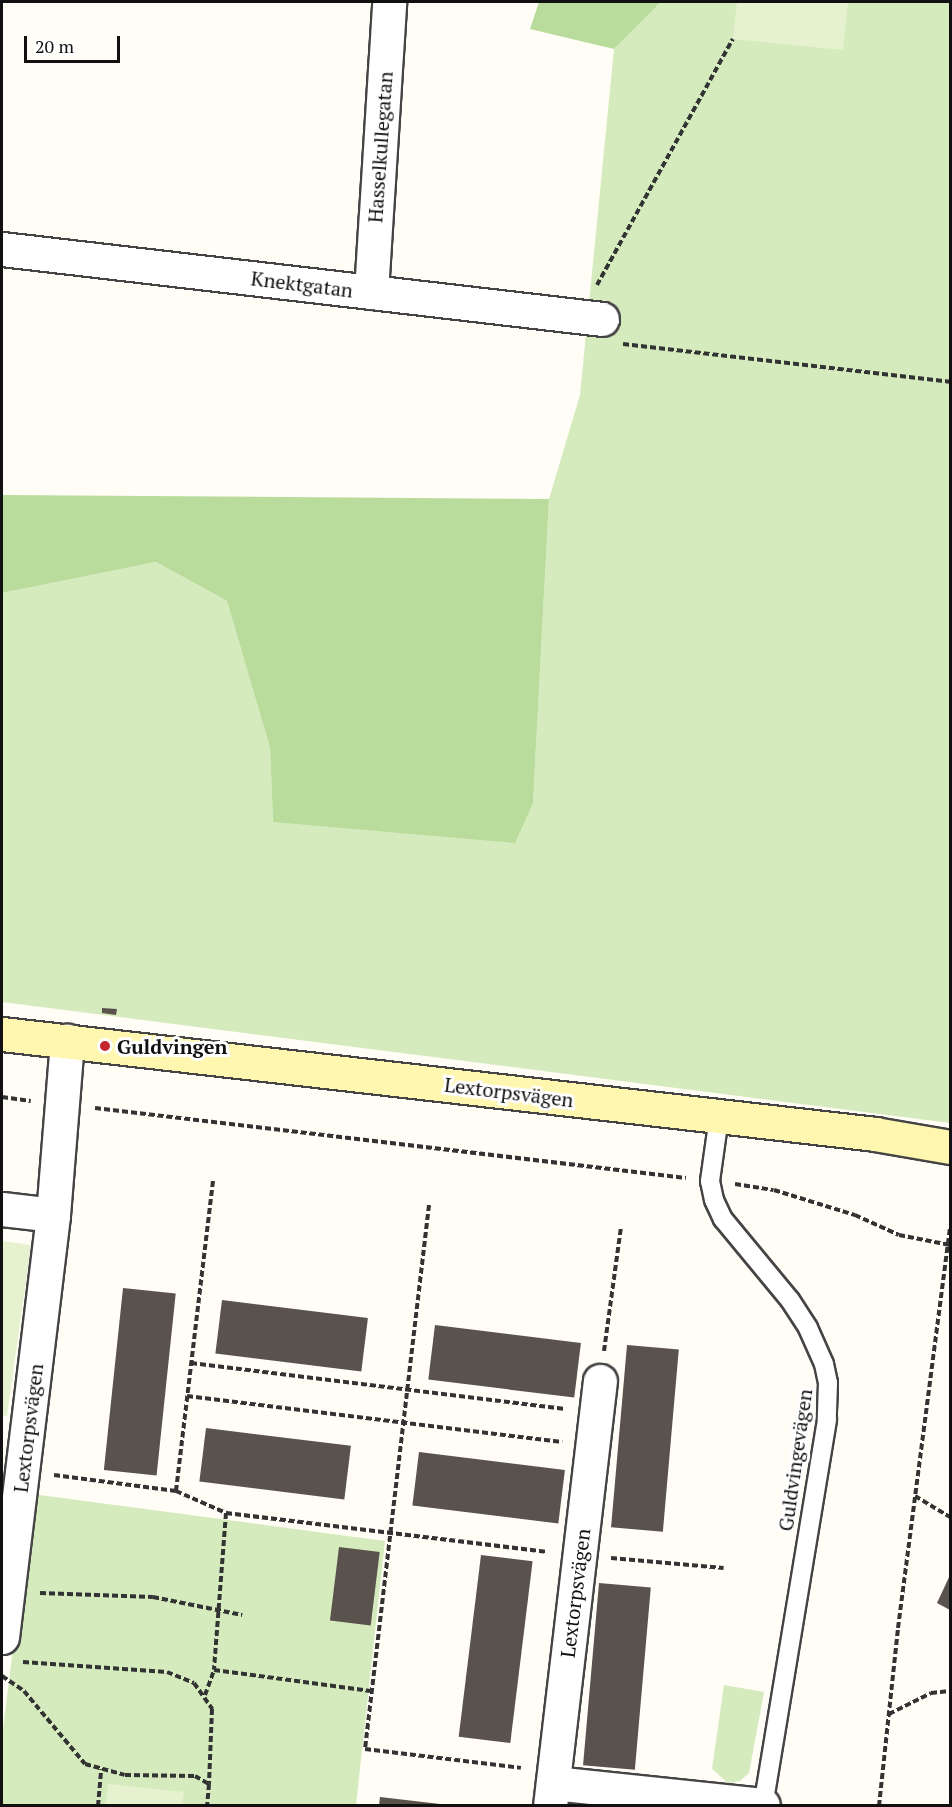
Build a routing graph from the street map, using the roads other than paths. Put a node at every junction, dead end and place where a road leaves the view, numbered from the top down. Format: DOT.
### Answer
graph roads {
  1 [pos="389,2"];
  2 [pos="2,249"];
  3 [pos="371,292"];
  4 [pos="588,317"];
  5 [pos="2,1034"];
  6 [pos="67,1041"];
  7 [pos="719,1117"];
  8 [pos="951,1147"];
  9 [pos="2,1209"];
  10 [pos="53,1215"];
  11 [pos="598,1397"];
  12 [pos="7,1651"];
  13 [pos="553,1787"];
  14 [pos="763,1805"];
  1 -- 3 [label="street, Hasselkullegatan"];
  2 -- 3 [label="street, Knektgatan"];
  3 -- 4 [label="street, Knektgatan"];
  5 -- 6 [label="street, Lextorpsvägen"];
  6 -- 7 [label="street, Lextorpsvägen"];
  6 -- 10 [label="street, Lextorpsvägen"];
  7 -- 8 [label="street, Lextorpsvägen"];
  7 -- 14 [label="lane, Guldvingevägen"];
  9 -- 10 [label="street"];
  10 -- 12 [label="street, Lextorpsvägen"];
  11 -- 13 [label="street, Lextorpsvägen"];
  13 -- 14 [label="street"];
}
